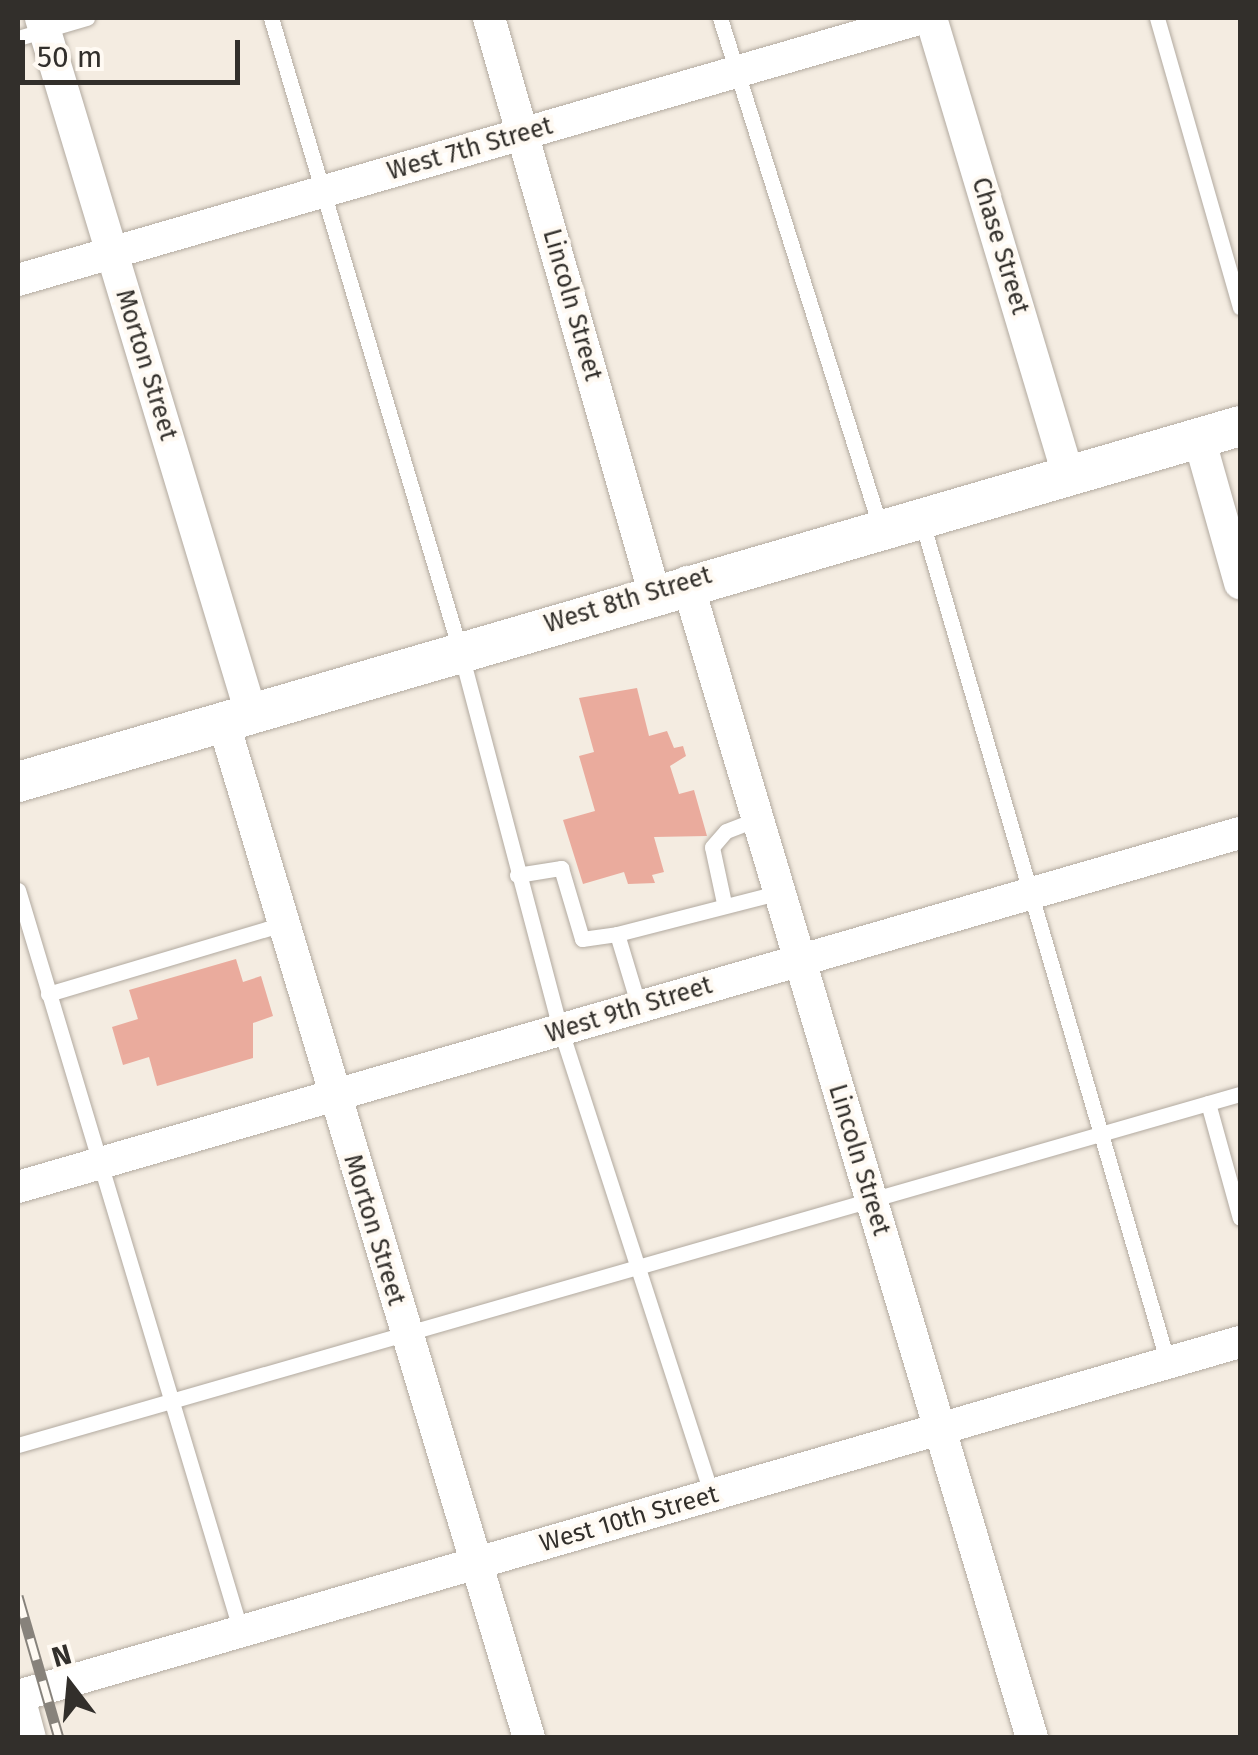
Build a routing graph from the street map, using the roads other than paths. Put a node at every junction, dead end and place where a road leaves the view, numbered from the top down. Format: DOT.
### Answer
graph roads {
  1 [pos="87,18"];
  2 [pos="271,18"];
  3 [pos="489,18"];
  4 [pos="720,18"];
  5 [pos="922,18"];
  6 [pos="932,18"];
  7 [pos="1157,18"];
  8 [pos="34,29"];
  9 [pos="737,72"];
  10 [pos="523,134"];
  11 [pos="323,192"];
  12 [pos="112,253"];
  13 [pos="18,280"];
  14 [pos="1240,306"];
  15 [pos="1240,426"];
  16 [pos="1199,438"];
  17 [pos="1068,474"];
  18 [pos="920,515"];
  19 [pos="880,526"];
  20 [pos="1240,583"];
  21 [pos="670,587"];
  22 [pos="460,650"];
  23 [pos="237,717"];
  24 [pos="18,782"];
  25 [pos="758,819"];
  26 [pos="1240,832"];
  27 [pos="517,874"];
  28 [pos="18,890"];
  29 [pos="780,892"];
  30 [pos="1028,894"];
  31 [pos="724,903"];
  32 [pos="283,924"];
  33 [pos="617,934"];
  34 [pos="800,959"];
  35 [pos="48,994"];
  36 [pos="639,1007"];
  37 [pos="561,1031"];
  38 [pos="1240,1094"];
  39 [pos="333,1095"];
  40 [pos="1208,1103"];
  41 [pos="1102,1134"];
  42 [pos="98,1163"];
  43 [pos="18,1186"];
  44 [pos="871,1200"];
  45 [pos="1240,1218"];
  46 [pos="644,1265"];
  47 [pos="406,1334"];
  48 [pos="1240,1342"];
  49 [pos="1168,1363"];
  50 [pos="172,1401"];
  51 [pos="940,1429"];
  52 [pos="18,1445"];
  53 [pos="712,1495"];
  54 [pos="476,1563"];
  55 [pos="241,1632"];
  56 [pos="18,1696"];
  57 [pos="18,1709"];
  58 [pos="26,1738"];
  59 [pos="529,1738"];
  60 [pos="1032,1738"];
  1 -- 8 [label="lane"];
  2 -- 11 [label="lane"];
  3 -- 10 [label="street, Lincoln Street"];
  4 -- 9 [label="lane"];
  5 -- 9 [label="street, West 7th Street"];
  6 -- 17 [label="street, Chase Street"];
  7 -- 14 [label="lane"];
  8 -- 12 [label="street, Morton Street"];
  9 -- 10 [label="street, West 7th Street"];
  9 -- 19 [label="lane"];
  10 -- 11 [label="street, West 7th Street"];
  10 -- 21 [label="street, Lincoln Street"];
  11 -- 12 [label="street, West 7th Street"];
  11 -- 22 [label="lane"];
  12 -- 13 [label="street, West 7th Street"];
  12 -- 23 [label="street, Morton Street"];
  15 -- 16 [label="street, West 8th Street"];
  16 -- 17 [label="street, West 8th Street"];
  16 -- 20 [label="street"];
  17 -- 18 [label="street, West 8th Street"];
  18 -- 19 [label="street, West 8th Street"];
  18 -- 30 [label="lane"];
  19 -- 21 [label="street, West 8th Street"];
  21 -- 22 [label="street, West 8th Street"];
  21 -- 25 [label="street, Lincoln Street"];
  22 -- 23 [label="street, West 8th Street"];
  22 -- 27 [label="lane"];
  23 -- 24 [label="street, West 8th Street"];
  23 -- 32 [label="street, Morton Street"];
  25 -- 29 [label="street, Lincoln Street"];
  25 -- 31 [label="lane"];
  26 -- 30 [label="street, West 9th Street"];
  27 -- 33 [label="lane"];
  27 -- 37 [label="lane"];
  28 -- 35 [label="lane"];
  29 -- 31 [label="lane"];
  29 -- 34 [label="street, Lincoln Street"];
  30 -- 34 [label="street, West 9th Street"];
  30 -- 41 [label="lane"];
  31 -- 33 [label="lane"];
  32 -- 35 [label="lane"];
  32 -- 39 [label="street, Morton Street"];
  33 -- 36 [label="lane"];
  34 -- 36 [label="street, West 9th Street"];
  34 -- 44 [label="street, Lincoln Street"];
  35 -- 42 [label="lane"];
  36 -- 37 [label="street, West 9th Street"];
  37 -- 39 [label="street, West 9th Street"];
  37 -- 46 [label="lane"];
  38 -- 40 [label="lane"];
  39 -- 42 [label="street, West 9th Street"];
  39 -- 47 [label="street, Morton Street"];
  40 -- 41 [label="lane"];
  40 -- 45 [label="lane"];
  41 -- 44 [label="lane"];
  41 -- 49 [label="lane"];
  42 -- 43 [label="street, West 9th Street"];
  42 -- 50 [label="lane"];
  44 -- 46 [label="lane"];
  44 -- 51 [label="street, Lincoln Street"];
  46 -- 47 [label="lane"];
  46 -- 53 [label="lane"];
  47 -- 50 [label="lane"];
  47 -- 54 [label="street, Morton Street"];
  48 -- 49 [label="street, West 10th Street"];
  49 -- 51 [label="street, West 10th Street"];
  50 -- 52 [label="lane"];
  50 -- 55 [label="lane"];
  51 -- 53 [label="street, West 10th Street"];
  51 -- 60 [label="street, Lincoln Street"];
  53 -- 54 [label="street, West 10th Street"];
  54 -- 55 [label="street, West 10th Street"];
  54 -- 59 [label="street, Morton Street"];
  55 -- 56 [label="street, West 10th Street"];
  57 -- 58 [label="street"];
}
